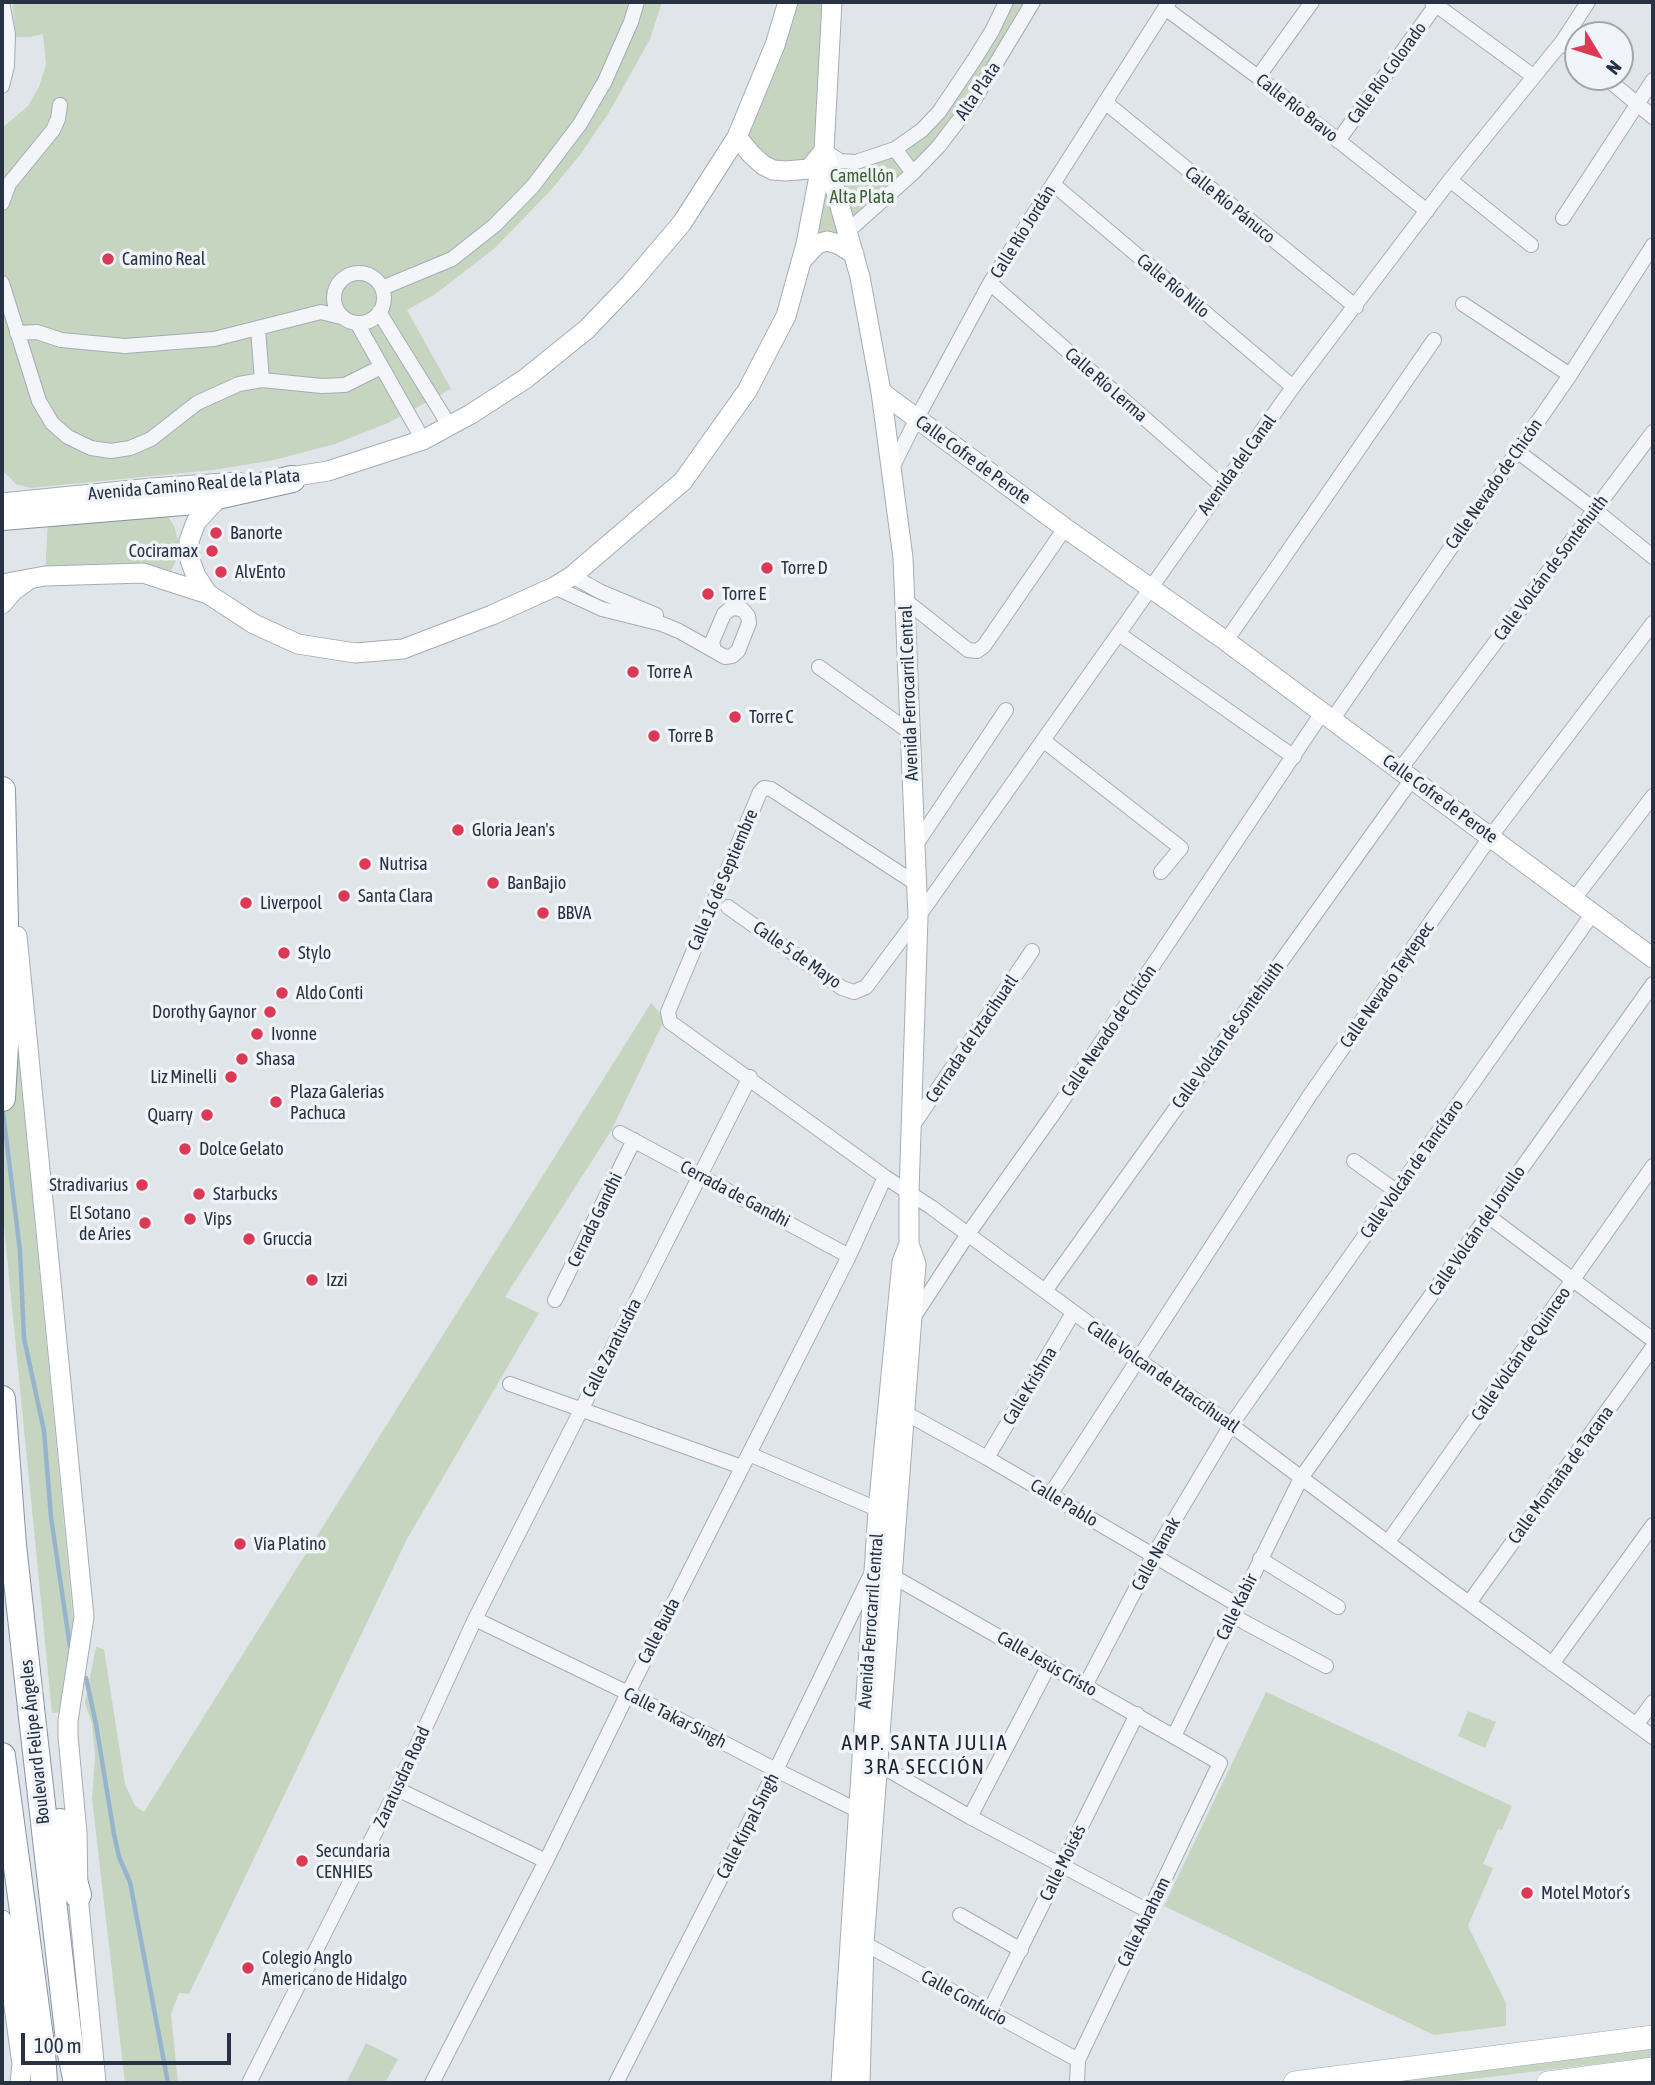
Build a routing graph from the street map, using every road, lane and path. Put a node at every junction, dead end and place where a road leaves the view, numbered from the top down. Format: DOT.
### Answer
graph roads {
  1 [pos="2,2"];
  2 [pos="637,2"];
  3 [pos="789,2"];
  4 [pos="832,2"];
  5 [pos="1006,2"];
  6 [pos="1033,2"];
  7 [pos="1312,2"];
  8 [pos="1572,2"];
  9 [pos="1588,2"];
  10 [pos="1434,3"];
  11 [pos="1166,5"];
  12 [pos="1571,21"];
  13 [pos="1575,21"];
  14 [pos="1564,38"];
  15 [pos="1562,42"];
  16 [pos="1533,76"];
  17 [pos="1258,77"];
  18 [pos="1653,80"];
  19 [pos="2,86"];
  20 [pos="1622,91"];
  21 [pos="1105,102"];
  22 [pos="1638,104"];
  23 [pos="60,105"];
  24 [pos="1653,117"];
  25 [pos="737,137"];
  26 [pos="1338,141"];
  27 [pos="895,149"];
  28 [pos="824,150"];
  29 [pos="914,173"];
  30 [pos="1450,180"];
  31 [pos="1053,184"];
  32 [pos="2,203"];
  33 [pos="1427,211"];
  34 [pos="1563,218"];
  35 [pos="848,231"];
  36 [pos="1531,245"];
  37 [pos="1653,245"];
  38 [pos="854,254"];
  39 [pos="801,261"];
  40 [pos="2,283"];
  41 [pos="990,284"];
  42 [pos="382,288"];
  43 [pos="1463,304"];
  44 [pos="1356,307"];
  45 [pos="379,312"];
  46 [pos="341,317"];
  47 [pos="357,323"];
  48 [pos="258,329"];
  49 [pos="17,333"];
  50 [pos="1434,340"];
  51 [pos="381,367"];
  52 [pos="1570,375"];
  53 [pos="262,380"];
  54 [pos="1293,387"];
  55 [pos="881,393"];
  56 [pos="917,418"];
  57 [pos="449,425"];
  58 [pos="1653,432"];
  59 [pos="423,440"];
  60 [pos="1517,451"];
  61 [pos="891,471"];
  62 [pos="292,479"];
  63 [pos="1222,486"];
  64 [pos="219,497"];
  65 [pos="6,505"];
  66 [pos="1595,510"];
  67 [pos="1065,527"];
  68 [pos="1653,557"];
  69 [pos="572,576"];
  70 [pos="29,579"];
  71 [pos="2,583"];
  72 [pos="554,587"];
  73 [pos="1150,588"];
  74 [pos="208,594"];
  75 [pos="906,601"];
  76 [pos="2,604"];
  77 [pos="1653,624"];
  78 [pos="1119,634"];
  79 [pos="1226,640"];
  80 [pos="819,667"];
  81 [pos="1006,710"];
  82 [pos="1327,717"];
  83 [pos="911,733"];
  84 [pos="1044,741"];
  85 [pos="1294,757"];
  86 [pos="1406,775"];
  87 [pos="2,787"];
  88 [pos="1653,796"];
  89 [pos="1491,836"];
  90 [pos="914,847"];
  91 [pos="1161,872"];
  92 [pos="915,883"];
  93 [pos="1574,899"];
  94 [pos="728,907"];
  95 [pos="1593,913"];
  96 [pos="918,917"];
  97 [pos="3,919"];
  98 [pos="1032,951"];
  99 [pos="1653,958"];
  100 [pos="1653,984"];
  101 [pos="670,1022"];
  102 [pos="750,1077"];
  103 [pos="2,1098"];
  104 [pos="911,1128"];
  105 [pos="620,1133"];
  106 [pos="634,1140"];
  107 [pos="1354,1161"];
  108 [pos="1653,1166"];
  109 [pos="699,1175"];
  110 [pos="885,1177"];
  111 [pos="1396,1191"];
  112 [pos="909,1193"];
  113 [pos="1488,1216"];
  114 [pos="968,1234"];
  115 [pos="909,1244"];
  116 [pos="849,1256"];
  117 [pos="1573,1280"];
  118 [pos="1045,1291"];
  119 [pos="555,1300"];
  120 [pos="1073,1313"];
  121 [pos="912,1320"];
  122 [pos="1653,1340"];
  123 [pos="894,1347"];
  124 [pos="1653,1347"];
  125 [pos="1137,1359"];
  126 [pos="510,1384"];
  127 [pos="2,1399"];
  128 [pos="582,1408"];
  129 [pos="896,1408"];
  130 [pos="1231,1425"];
  131 [pos="987,1458"];
  132 [pos="746,1461"];
  133 [pos="1301,1478"];
  134 [pos="1050,1495"];
  135 [pos="887,1512"];
  136 [pos="1653,1525"];
  137 [pos="1388,1542"];
  138 [pos="1153,1556"];
  139 [pos="1260,1559"];
  140 [pos="875,1566"];
  141 [pos="893,1576"];
  142 [pos="1469,1603"];
  143 [pos="1338,1607"];
  144 [pos="1236,1610"];
  145 [pos="21,1614"];
  146 [pos="475,1619"];
  147 [pos="1552,1664"];
  148 [pos="1049,1665"];
  149 [pos="1326,1666"];
  150 [pos="1085,1686"];
  151 [pos="628,1693"];
  152 [pos="1653,1702"];
  153 [pos="1137,1714"];
  154 [pos="1636,1725"];
  155 [pos="1174,1736"];
  156 [pos="1653,1737"];
  157 [pos="2,1756"];
  158 [pos="870,1760"];
  159 [pos="1220,1763"];
  160 [pos="776,1770"];
  161 [pos="397,1789"];
  162 [pos="866,1814"];
  163 [pos="970,1817"];
  164 [pos="546,1861"];
  165 [pos="1062,1866"];
  166 [pos="78,1895"];
  167 [pos="1150,1912"];
  168 [pos="960,1915"];
  169 [pos="2,1920"];
  170 [pos="857,1940"];
  171 [pos="1021,1950"];
  172 [pos="989,2012"];
  173 [pos="1653,2037"];
  174 [pos="1078,2060"];
  175 [pos="94,2062"];
  176 [pos="1653,2069"];
  177 [pos="22,2077"];
  178 [pos="1588,2080"];
  179 [pos="44,2083"];
  180 [pos="77,2083"];
  181 [pos="96,2083"];
  182 [pos="102,2083"];
  183 [pos="249,2083"];
  184 [pos="432,2083"];
  185 [pos="616,2083"];
  186 [pos="841,2083"];
  187 [pos="860,2083"];
  188 [pos="1076,2083"];
  189 [pos="1295,2083"];
  190 [pos="1548,2083"];
  1 -- 19 [label="street"];
  2 -- 42 [label="street"];
  3 -- 25 [label="main road, Avenida Camino Real de la Plata"];
  4 -- 28 [label="main road"];
  5 -- 27 [label="street, Alta Plata"];
  6 -- 29 [label="street, Alta Plata"];
  7 -- 17 [label="street"];
  8 -- 12 [label="street, Avenida del Canal"];
  9 -- 13 [label="street, Avenida del Canal"];
  10 -- 16 [label="street"];
  10 -- 26 [label="street, Calle Río Colorado"];
  11 -- 17 [label="street, Calle Río Bravo"];
  11 -- 21 [label="street, Calle Río Jordán"];
  14 -- 15 [label="street, Avenida del Canal"];
  15 -- 16 [label="street, Avenida del Canal"];
  16 -- 30 [label="street, Avenida del Canal"];
  17 -- 26 [label="street, Calle Río Bravo"];
  18 -- 22 [label="street"];
  20 -- 22 [label="street"];
  21 -- 31 [label="street, Calle Río Jordán"];
  21 -- 44 [label="street, Calle Río Pánuco"];
  22 -- 24 [label="street"];
  22 -- 34 [label="street"];
  23 -- 32 [label="street"];
  25 -- 28 [label="main road"];
  25 -- 57 [label="main road, Avenida Camino Real de la Plata"];
  26 -- 33 [label="street, Calle Río Bravo"];
  27 -- 28 [label="street, Alta Plata"];
  27 -- 29 [label="street"];
  28 -- 35 [label="main road, Avenida Ferrocarril Central"];
  28 -- 39 [label="main road"];
  29 -- 35 [label="street, Alta Plata"];
  30 -- 33 [label="street, Avenida del Canal"];
  30 -- 36 [label="street"];
  31 -- 41 [label="street, Calle Río Jordán"];
  31 -- 54 [label="street, Calle Río Nilo"];
  33 -- 44 [label="street, Avenida del Canal"];
  35 -- 38 [label="main road, Avenida Ferrocarril Central"];
  37 -- 52 [label="street, Calle Nevado de Chicón"];
  38 -- 39 [label="main road"];
  38 -- 55 [label="main road, Avenida Ferrocarril Central"];
  39 -- 69 [label="main road"];
  40 -- 49 [label="street"];
  41 -- 56 [label="street, Calle Río Jordán"];
  41 -- 63 [label="street, Calle Río Lerma"];
  42 -- 45 [label="street"];
  42 -- 46 [label="street"];
  43 -- 52 [label="street"];
  44 -- 54 [label="street, Avenida del Canal"];
  45 -- 47 [label="street"];
  45 -- 57 [label="street"];
  46 -- 47 [label="street"];
  46 -- 48 [label="street"];
  47 -- 51 [label="street"];
  48 -- 49 [label="street"];
  48 -- 53 [label="street"];
  49 -- 53 [label="street"];
  50 -- 79 [label="street"];
  51 -- 53 [label="street"];
  51 -- 59 [label="street"];
  52 -- 60 [label="street, Calle Nevado de Chicón"];
  54 -- 63 [label="street, Avenida del Canal"];
  55 -- 56 [label="main road, Calle Cofre de Perote"];
  55 -- 61 [label="main road, Avenida Ferrocarril Central"];
  56 -- 61 [label="street, Calle Río Jordán"];
  56 -- 67 [label="main road, Calle Cofre de Perote"];
  57 -- 59 [label="main road, Avenida Camino Real de la Plata"];
  58 -- 66 [label="street, Calle Volcán de Sontehuith"];
  59 -- 62 [label="main road, Avenida Camino Real de la Plata"];
  60 -- 66 [label="street"];
  60 -- 82 [label="street, Calle Nevado de Chicón"];
  61 -- 75 [label="main road, Avenida Ferrocarril Central"];
  62 -- 64 [label="highway"];
  62 -- 65 [label="main road, Avenida Camino Real de la Plata"];
  63 -- 73 [label="street, Avenida del Canal"];
  64 -- 65 [label="highway"];
  64 -- 74 [label="main road"];
  66 -- 68 [label="street"];
  66 -- 86 [label="street, Calle Volcán de Sontehuith"];
  67 -- 73 [label="main road, Calle Cofre de Perote"];
  67 -- 75 [label="street"];
  69 -- 72 [label="main road"];
  69 -- 72 [label="street"];
  70 -- 71 [label="main road"];
  70 -- 74 [label="main road"];
  70 -- 76 [label="main road"];
  72 -- 74 [label="main road"];
  73 -- 78 [label="street, Avenida del Canal"];
  73 -- 79 [label="main road, Calle Cofre de Perote"];
  75 -- 83 [label="main road, Avenida Ferrocarril Central"];
  77 -- 89 [label="street, Calle Nevado Teytepec"];
  78 -- 84 [label="street, Avenida del Canal"];
  78 -- 85 [label="street"];
  79 -- 82 [label="main road, Calle Cofre de Perote"];
  80 -- 83 [label="street"];
  81 -- 90 [label="street"];
  82 -- 85 [label="street, Calle Nevado de Chicón"];
  82 -- 86 [label="main road, Calle Cofre de Perote"];
  83 -- 90 [label="main road, Avenida Ferrocarril Central"];
  84 -- 91 [label="street"];
  84 -- 96 [label="street, Avenida del Canal"];
  85 -- 114 [label="street, Calle Nevado de Chicón"];
  86 -- 89 [label="main road, Calle Cofre de Perote"];
  86 -- 118 [label="street, Calle Volcán de Sontehuith"];
  87 -- 97 [label="highway"];
  87 -- 166 [label="main road"];
  88 -- 93 [label="street"];
  89 -- 93 [label="main road, Calle Cofre de Perote"];
  89 -- 125 [label="street, Calle Nevado Teytepec"];
  90 -- 92 [label="main road, Avenida Ferrocarril Central"];
  92 -- 96 [label="main road, Avenida Ferrocarril Central"];
  92 -- 101 [label="street, Calle 16 de Septiembre"];
  93 -- 95 [label="main road, Calle Cofre de Perote"];
  94 -- 96 [label="street, Calle 5 de Mayo"];
  95 -- 99 [label="main road, Calle Cofre de Perote"];
  95 -- 111 [label="street, Calle Volcán de Tancítaro"];
  96 -- 104 [label="main road, Avenida Ferrocarril Central"];
  97 -- 103 [label="highway"];
  98 -- 104 [label="street, Cerrrada de Iztacihuatl"];
  100 -- 113 [label="street, Calle Volcán del Jorullo"];
  101 -- 102 [label="street, Calle Volcan de Iztaccíhuatl"];
  102 -- 109 [label="street, Calle Zaratusdra"];
  102 -- 110 [label="street, Calle Volcan de Iztaccíhuatl"];
  104 -- 112 [label="main road, Avenida Ferrocarril Central"];
  105 -- 106 [label="street, Cerrada de Gandhi"];
  106 -- 109 [label="street, Cerrada de Gandhi"];
  106 -- 119 [label="street, Cerrada Gandhi"];
  107 -- 111 [label="street"];
  108 -- 117 [label="street, Calle Volcán de Quinceo"];
  109 -- 116 [label="street, Cerrada de Gandhi"];
  109 -- 128 [label="street, Calle Zaratusdra"];
  110 -- 112 [label="street, Calle Volcan de Iztaccíhuatl"];
  110 -- 116 [label="street, Calle Buda"];
  111 -- 130 [label="street, Calle Volcán de Tancítaro"];
  112 -- 114 [label="street, Calle Volcan de Iztaccíhuatl"];
  112 -- 115 [label="main road, Avenida Ferrocarril Central"];
  113 -- 117 [label="street"];
  113 -- 133 [label="street, Calle Volcán del Jorullo"];
  114 -- 118 [label="street, Calle Volcan de Iztaccíhuatl"];
  114 -- 121 [label="street, Calle Nevado de Chicón"];
  115 -- 121 [label="main road, Avenida Ferrocarril Central"];
  115 -- 123 [label="main road, Avenida Ferrocarril Central"];
  116 -- 132 [label="street, Calle Buda"];
  117 -- 122 [label="street"];
  117 -- 137 [label="street, Calle Volcán de Quinceo"];
  118 -- 120 [label="street, Calle Volcan de Iztaccíhuatl"];
  120 -- 125 [label="street, Calle Volcan de Iztaccíhuatl"];
  120 -- 131 [label="street, Calle Krishna"];
  121 -- 123 [label="street, Calle Nevado de Chicón"];
  121 -- 129 [label="main road, Avenida Ferrocarril Central"];
  123 -- 129 [label="main road, Avenida Ferrocarril Central"];
  124 -- 142 [label="street, Calle Montaña de Tacana"];
  125 -- 130 [label="street, Calle Volcan de Iztaccíhuatl"];
  125 -- 134 [label="street"];
  126 -- 128 [label="street"];
  127 -- 145 [label="highway, Boulevard Felipe Ángeles"];
  128 -- 132 [label="street"];
  128 -- 146 [label="street, Calle Zaratusdra"];
  129 -- 131 [label="street, Calle Pablo"];
  129 -- 135 [label="main road, Avenida Ferrocarril Central"];
  130 -- 133 [label="street, Calle Volcan de Iztaccíhuatl"];
  130 -- 138 [label="street, Calle Nanak"];
  131 -- 134 [label="street, Calle Pablo"];
  132 -- 135 [label="street"];
  132 -- 151 [label="street, Calle Buda"];
  133 -- 137 [label="street, Calle Volcan de Iztaccíhuatl"];
  133 -- 139 [label="street, Calle Kabir"];
  134 -- 138 [label="street, Calle Pablo"];
  135 -- 140 [label="main road, Avenida Ferrocarril Central"];
  135 -- 141 [label="main road, Avenida Ferrocarril Central"];
  136 -- 147 [label="street"];
  137 -- 142 [label="street, Calle Volcan de Iztaccíhuatl"];
  138 -- 144 [label="street, Calle Pablo"];
  138 -- 150 [label="street, Calle Nanak"];
  139 -- 143 [label="street"];
  139 -- 144 [label="street, Calle Kabir"];
  140 -- 141 [label="street, Calle Jesús Cristo"];
  140 -- 158 [label="main road, Avenida Ferrocarril Central"];
  140 -- 160 [label="street, Calle Kirpal Singh"];
  141 -- 148 [label="street, Calle Jesús Cristo"];
  141 -- 158 [label="main road, Avenida Ferrocarril Central"];
  142 -- 147 [label="street, Calle Volcan de Iztaccíhuatl"];
  144 -- 149 [label="street, Calle Pablo"];
  144 -- 155 [label="street, Calle Kabir"];
  145 -- 166 [label="highway"];
  145 -- 180 [label="highway, Boulevard Felipe Ángeles"];
  146 -- 151 [label="street, Calle Takar Singh"];
  146 -- 161 [label="street, Zaratusdra Road"];
  147 -- 154 [label="street, Calle Volcan de Iztaccíhuatl"];
  148 -- 150 [label="street, Calle Jesús Cristo"];
  148 -- 163 [label="street"];
  150 -- 153 [label="street, Calle Jesús Cristo"];
  151 -- 160 [label="street, Calle Takar Singh"];
  151 -- 164 [label="street, Calle Buda"];
  152 -- 154 [label="street"];
  153 -- 155 [label="street, Calle Jesús Cristo"];
  153 -- 165 [label="street, Calle Moisés"];
  154 -- 156 [label="street, Calle Volcan de Iztaccíhuatl"];
  155 -- 159 [label="street, Calle Jesús Cristo"];
  157 -- 179 [label="highway, Boulevard Felipe Ángeles"];
  158 -- 162 [label="main road, Avenida Ferrocarril Central"];
  158 -- 163 [label="street"];
  159 -- 167 [label="street, Calle Abraham"];
  160 -- 162 [label="street, Calle Takar Singh"];
  160 -- 185 [label="street, Calle Kirpal Singh"];
  161 -- 164 [label="street"];
  161 -- 183 [label="street, Zaratusdra Road"];
  162 -- 170 [label="main road, Avenida Ferrocarril Central"];
  163 -- 165 [label="street"];
  164 -- 184 [label="street, Calle Buda"];
  165 -- 167 [label="street"];
  165 -- 171 [label="street, Calle Moisés"];
  166 -- 175 [label="main road"];
  167 -- 174 [label="street, Calle Abraham"];
  168 -- 171 [label="street"];
  169 -- 177 [label="main road"];
  170 -- 172 [label="street, Calle Confucio"];
  170 -- 186 [label="main road, Avenida Ferrocarril Central"];
  170 -- 187 [label="main road, Avenida Ferrocarril Central"];
  171 -- 172 [label="street, Calle Moisés"];
  172 -- 174 [label="street, Calle Confucio"];
  173 -- 189 [label="main road"];
  174 -- 188 [label="street, Calle Abraham"];
  175 -- 181 [label="main road"];
  175 -- 182 [label="main road"];
  176 -- 178 [label="main road"];
  178 -- 190 [label="main road"];
}
